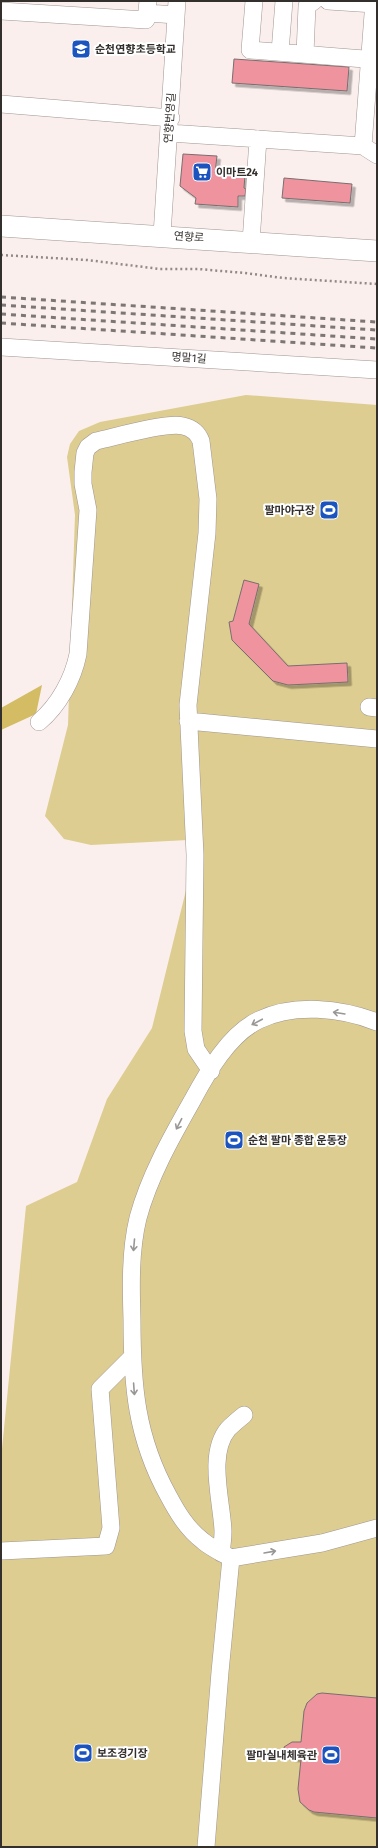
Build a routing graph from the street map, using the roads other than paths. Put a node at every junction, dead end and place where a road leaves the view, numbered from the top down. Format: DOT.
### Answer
graph roads {
  1 [pos="254,1"];
  2 [pos="284,1"];
  3 [pos="314,1"];
  4 [pos="328,1"];
  5 [pos="374,2"];
  6 [pos="147,7"];
  7 [pos="177,8"];
  8 [pos="1,10"];
  9 [pos="280,52"];
  10 [pos="305,54"];
  11 [pos="374,60"];
  12 [pos="1,104"];
  13 [pos="170,125"];
  14 [pos="258,139"];
  15 [pos="363,146"];
  16 [pos="377,155"];
  17 [pos="1,226"];
  18 [pos="162,235"];
  19 [pos="251,242"];
  20 [pos="377,251"];
  21 [pos="1,347"];
  22 [pos="377,370"];
  23 [pos="188,721"];
  24 [pos="39,722"];
  25 [pos="377,740"];
  26 [pos="377,1022"];
  27 [pos="211,1071"];
  28 [pos="132,1357"];
  29 [pos="244,1415"];
  30 [pos="377,1528"];
  31 [pos="1,1551"];
  32 [pos="226,1555"];
  33 [pos="206,1847"];
  1 -- 9 [label="street"];
  2 -- 9 [label="street"];
  3 -- 10 [label="street"];
  4 -- 5 [label="street"];
  5 -- 11 [label="street"];
  6 -- 7 [label="street"];
  6 -- 8 [label="street"];
  7 -- 13 [label="street, 연향번영길"];
  9 -- 10 [label="street"];
  10 -- 11 [label="street"];
  11 -- 15 [label="street"];
  12 -- 13 [label="street"];
  13 -- 14 [label="street"];
  13 -- 18 [label="street, 연향번영길"];
  14 -- 15 [label="street"];
  14 -- 19 [label="street"];
  15 -- 16 [label="street"];
  17 -- 18 [label="main road, 연향로"];
  18 -- 19 [label="main road, 연향로"];
  19 -- 20 [label="main road, 연향로"];
  21 -- 22 [label="street, 명말1길"];
  23 -- 24 [label="street"];
  23 -- 25 [label="street"];
  23 -- 27 [label="street"];
  26 -- 27 [label="street, one-way"];
  27 -- 28 [label="street, one-way"];
  28 -- 31 [label="street"];
  28 -- 32 [label="street, one-way"];
  29 -- 32 [label="street"];
  32 -- 30 [label="street, one-way"];
  32 -- 33 [label="street"];
}
